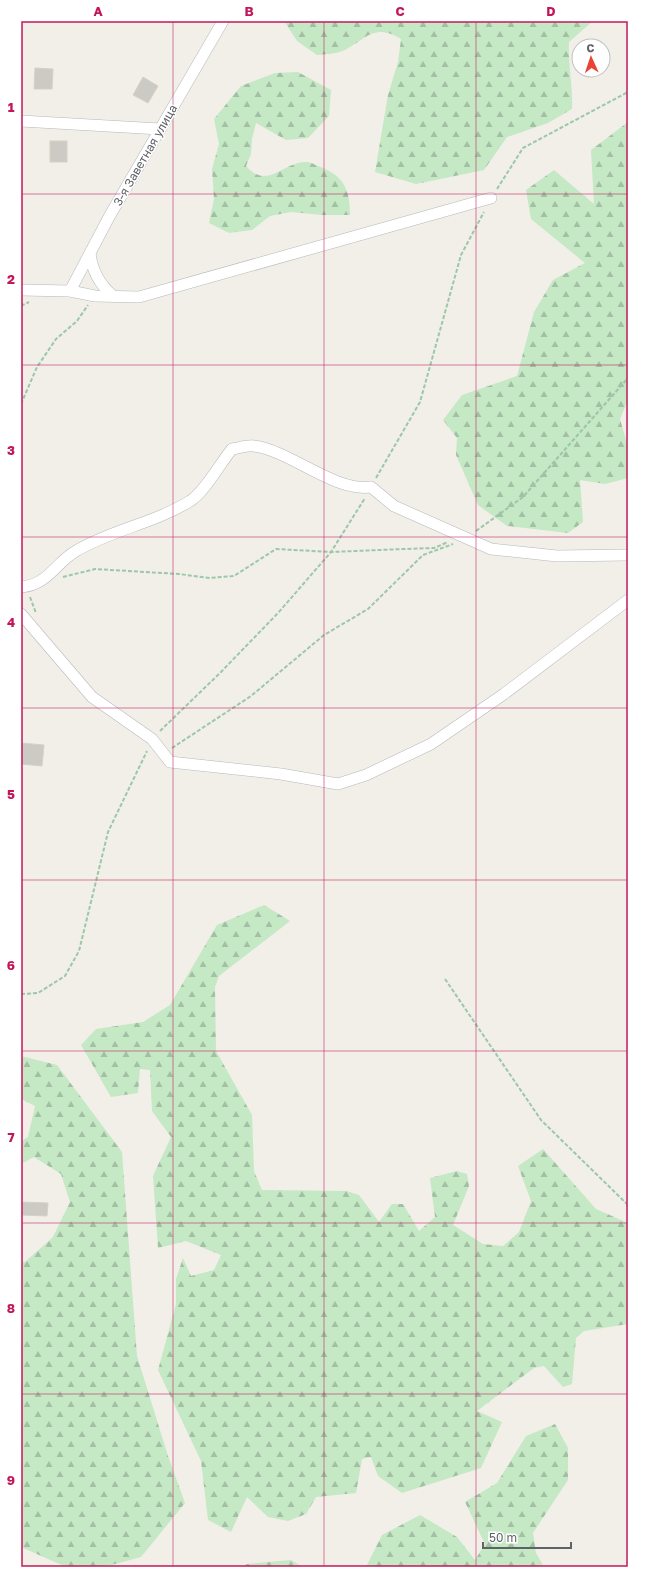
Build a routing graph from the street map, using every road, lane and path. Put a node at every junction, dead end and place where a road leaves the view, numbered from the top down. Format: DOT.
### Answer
graph roads {
  1 [pos="223,21"];
  2 [pos="628,92"];
  3 [pos="21,121"];
  4 [pos="160,130"];
  5 [pos="491,198"];
  6 [pos="90,253"];
  7 [pos="21,290"];
  8 [pos="70,291"];
  9 [pos="95,296"];
  10 [pos="113,296"];
  11 [pos="628,378"];
  12 [pos="21,404"];
  13 [pos="371,487"];
  14 [pos="464,537"];
  15 [pos="331,552"];
  16 [pos="628,555"];
  17 [pos="46,579"];
  18 [pos="24,587"];
  19 [pos="628,600"];
  20 [pos="21,614"];
  21 [pos="37,616"];
  22 [pos="152,739"];
  23 [pos="164,754"];
  24 [pos="445,979"];
  25 [pos="21,994"];
  26 [pos="628,1205"];
  1 -- 4 [label="street, 3-я Заветная улица"];
  2 -- 5 [label="path"];
  3 -- 4 [label="street"];
  4 -- 6 [label="street, 3-я Заветная улица"];
  5 -- 10 [label="street"];
  5 -- 13 [label="path"];
  6 -- 8 [label="street, 3-я Заветная улица"];
  6 -- 10 [label="street"];
  7 -- 8 [label="street"];
  8 -- 9 [label="street"];
  9 -- 10 [label="street"];
  9 -- 12 [label="path"];
  11 -- 14 [label="path"];
  13 -- 14 [label="street"];
  13 -- 15 [label="path"];
  13 -- 17 [label="street"];
  14 -- 15 [label="path"];
  14 -- 16 [label="street"];
  14 -- 23 [label="path"];
  15 -- 17 [label="path"];
  15 -- 22 [label="path"];
  17 -- 18 [label="street"];
  18 -- 21 [label="path"];
  19 -- 23 [label="street"];
  20 -- 22 [label="street"];
  22 -- 23 [label="street"];
  22 -- 25 [label="path"];
  24 -- 26 [label="path"];
}
